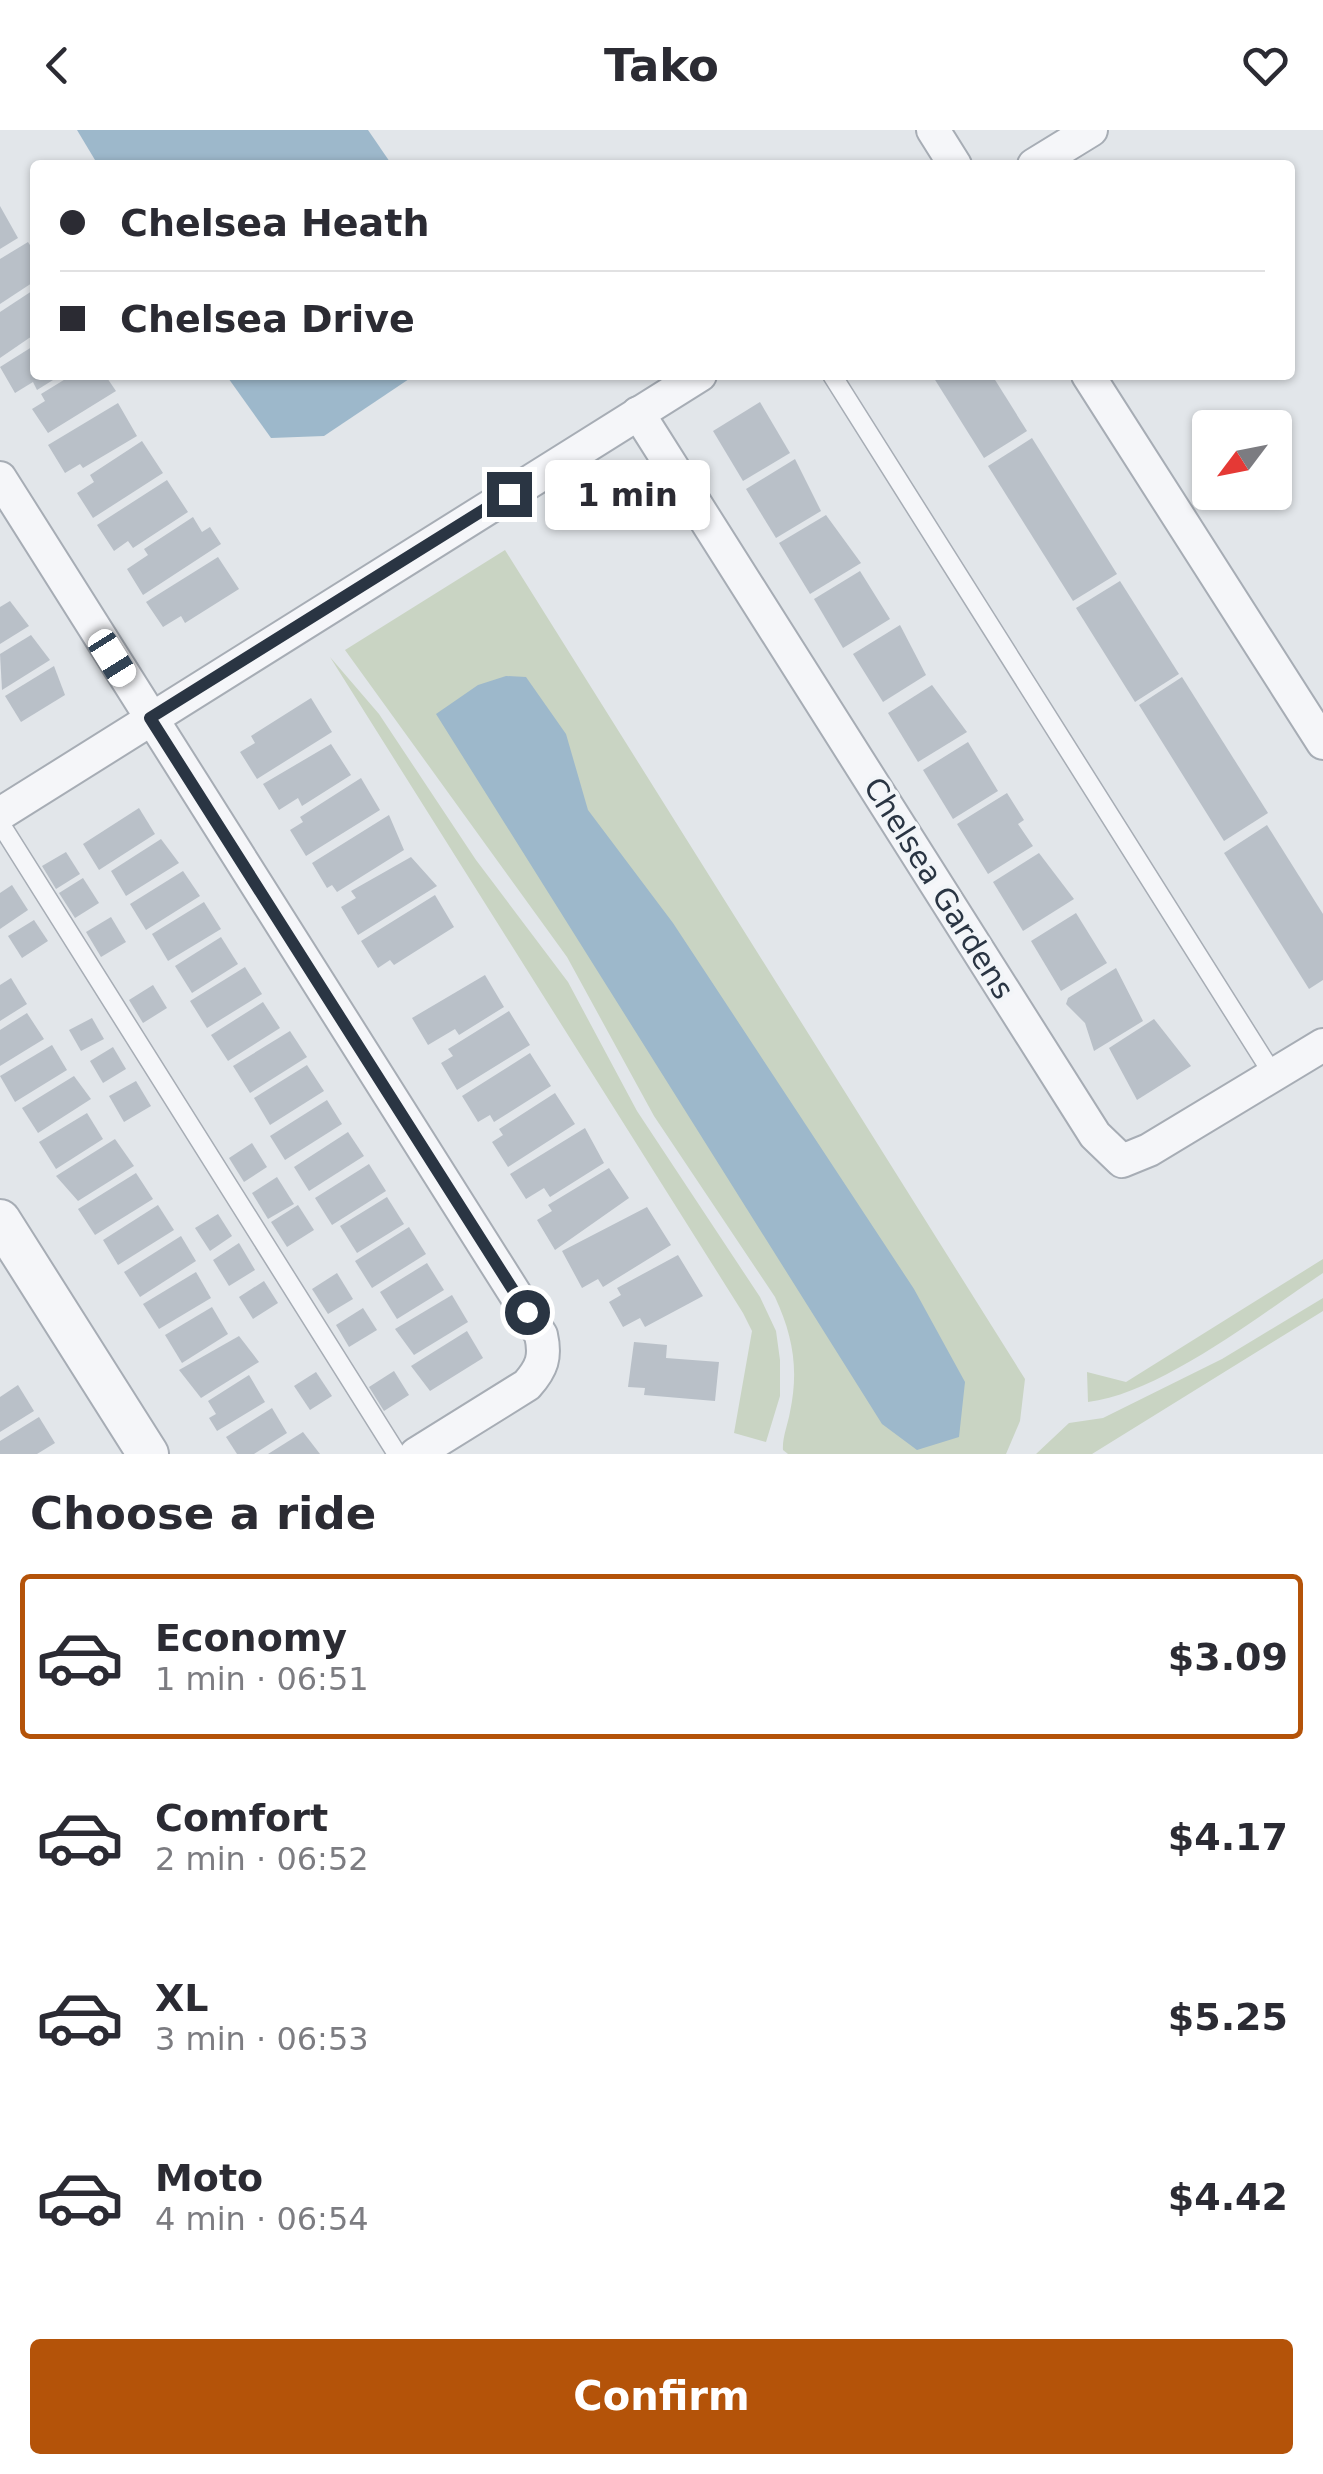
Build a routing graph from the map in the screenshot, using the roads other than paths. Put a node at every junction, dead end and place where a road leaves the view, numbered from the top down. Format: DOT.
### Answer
graph roads {
  1 [pos="932,130"];
  2 [pos="1091,130"];
  3 [pos="952,160"];
  4 [pos="1042,160"];
  5 [pos="692,380"];
  6 [pos="835,380"];
  7 [pos="1091,380"];
  8 [pos="638,413"];
  9 [pos="0,478"];
  10 [pos="150,718"];
  11 [pos="1323,742"];
  12 [pos="0,814"];
  13 [pos="0,822"];
  14 [pos="1323,1045"];
  15 [pos="1274,1076"];
  16 [pos="0,1220"];
  17 [pos="148,1454"];
  18 [pos="397,1454"];
  19 [pos="416,1454"];
  1 -- 3 [label="street"];
  2 -- 4 [label="street"];
  5 -- 8 [label="street"];
  6 -- 15 [label="lane"];
  7 -- 11 [label="street"];
  8 -- 10 [label="street"];
  8 -- 15 [label="street, Chelsea Gardens"];
  9 -- 10 [label="street"];
  10 -- 12 [label="street"];
  10 -- 19 [label="street"];
  13 -- 18 [label="lane"];
  14 -- 15 [label="street, Chelsea Gardens"];
  16 -- 17 [label="street"];
}
